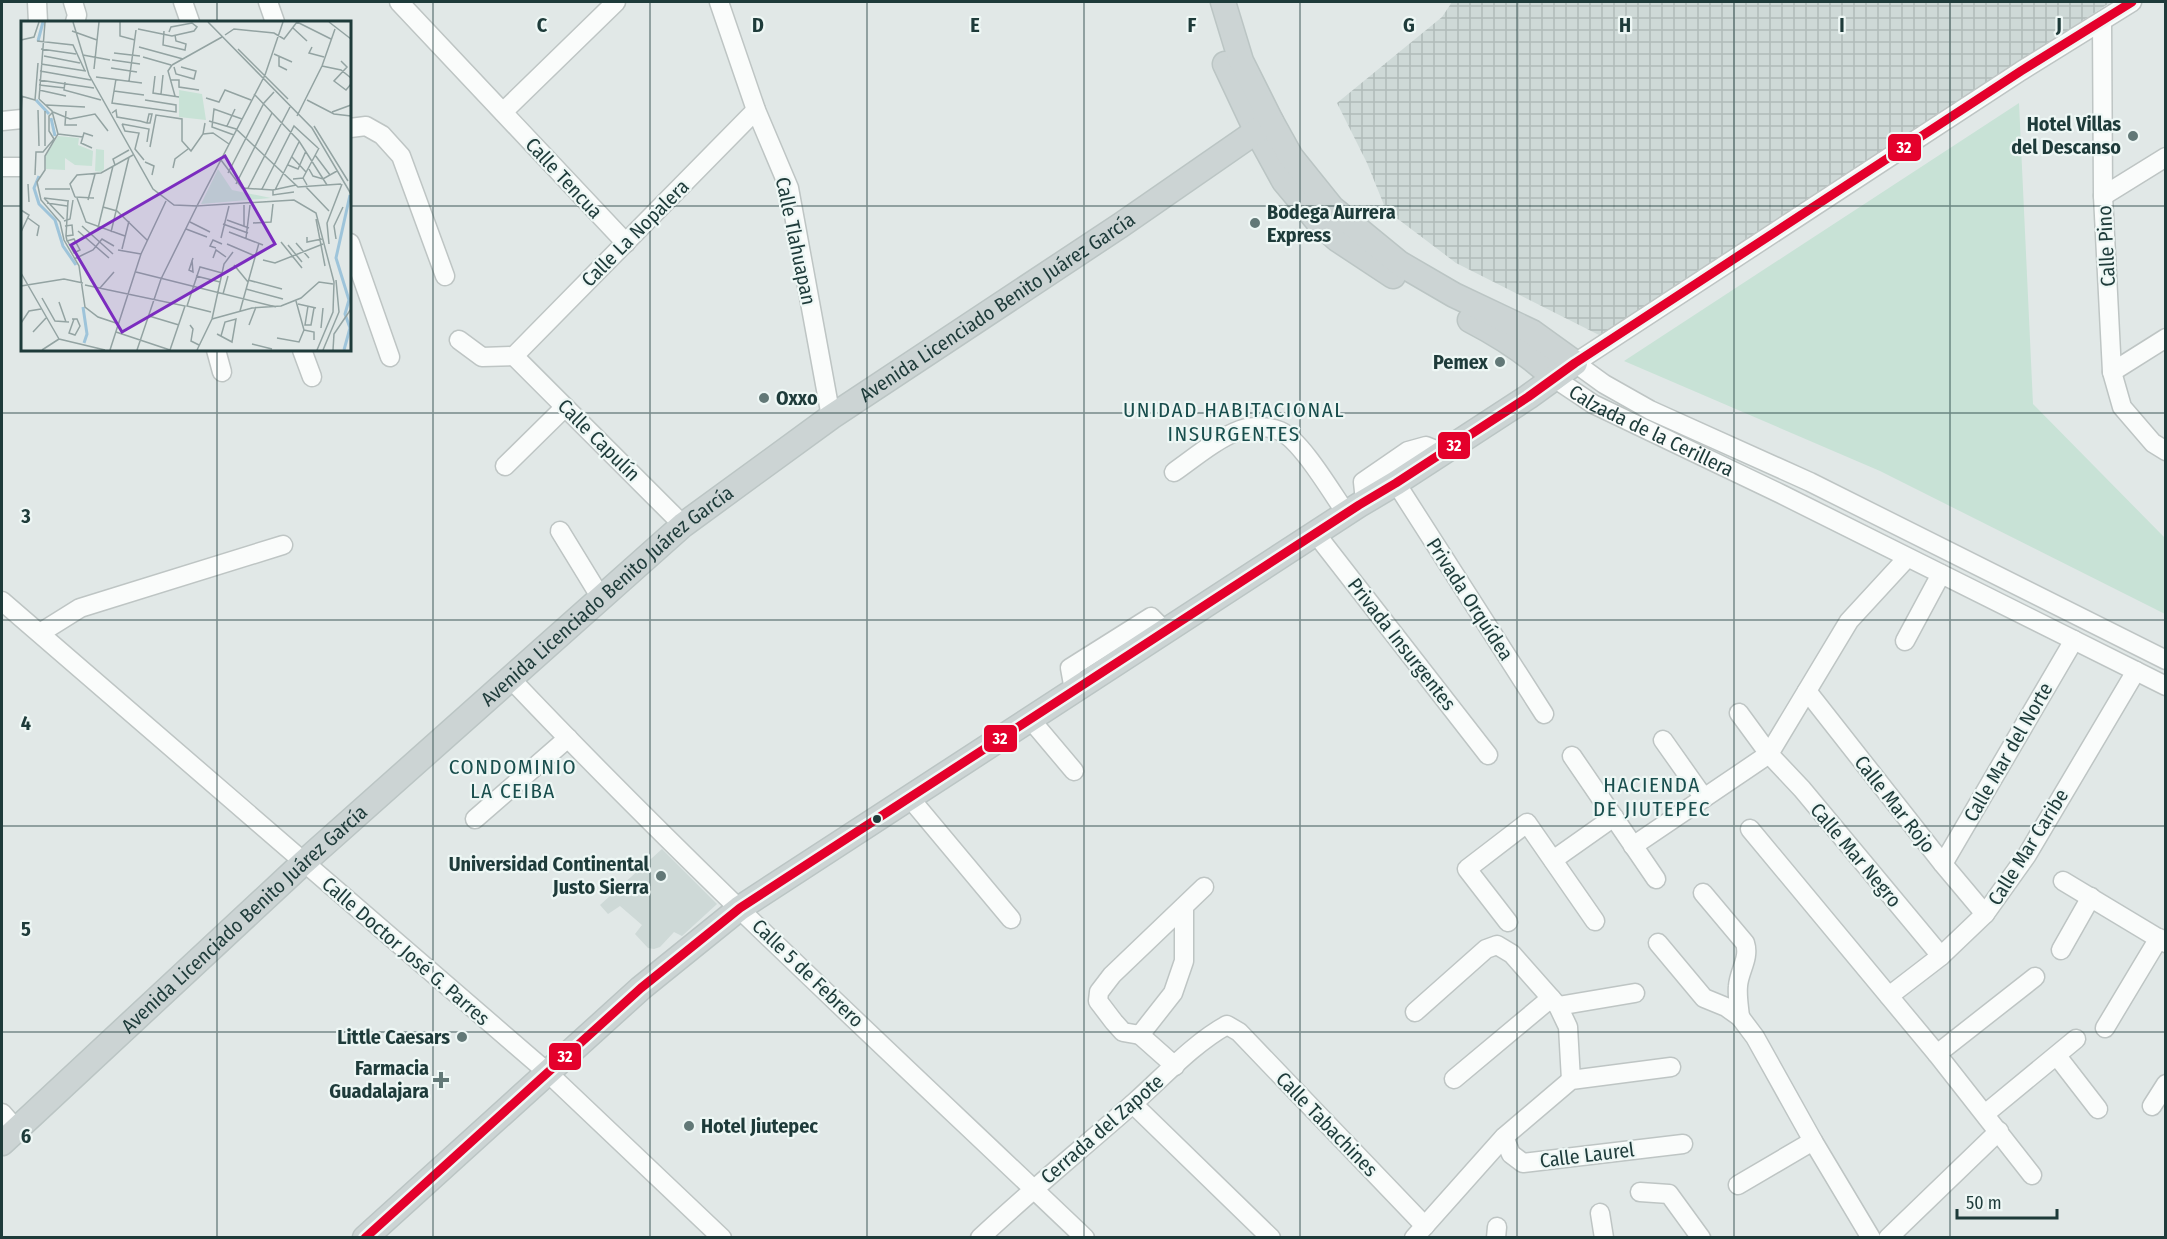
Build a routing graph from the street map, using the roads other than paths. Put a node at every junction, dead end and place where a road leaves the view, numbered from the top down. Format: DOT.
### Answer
graph roads {
  1 [pos="38,2"];
  2 [pos="73,2"];
  3 [pos="183,2"];
  4 [pos="268,2"];
  5 [pos="399,2"];
  6 [pos="616,2"];
  7 [pos="719,2"];
  8 [pos="1206,2"];
  9 [pos="1223,2"];
  10 [pos="2132,2"];
  11 [pos="38,21"];
  12 [pos="75,21"];
  13 [pos="190,21"];
  14 [pos="275,21"];
  15 [pos="2102,21"];
  16 [pos="1234,65"];
  17 [pos="756,110"];
  18 [pos="503,112"];
  19 [pos="21,119"];
  20 [pos="2,121"];
  21 [pos="1264,126"];
  22 [pos="351,128"];
  23 [pos="2166,158"];
  24 [pos="2,167"];
  25 [pos="21,167"];
  26 [pos="2103,196"];
  27 [pos="626,243"];
  28 [pos="351,246"];
  29 [pos="444,276"];
  30 [pos="2166,338"];
  31 [pos="459,340"];
  32 [pos="216,351"];
  33 [pos="302,351"];
  34 [pos="514,356"];
  35 [pos="390,357"];
  36 [pos="1575,363"];
  37 [pos="222,372"];
  38 [pos="2112,372"];
  39 [pos="312,377"];
  40 [pos="1554,378"];
  41 [pos="565,407"];
  42 [pos="831,417"];
  43 [pos="2166,451"];
  44 [pos="1441,452"];
  45 [pos="505,466"];
  46 [pos="1174,472"];
  47 [pos="1396,483"];
  48 [pos="1355,507"];
  49 [pos="683,525"];
  50 [pos="560,531"];
  51 [pos="1316,534"];
  52 [pos="283,545"];
  53 [pos="1907,558"];
  54 [pos="1941,574"];
  55 [pos="601,598"];
  56 [pos="2,601"];
  57 [pos="40,633"];
  58 [pos="2074,640"];
  59 [pos="1905,641"];
  60 [pos="2166,660"];
  61 [pos="2136,670"];
  62 [pos="510,678"];
  63 [pos="2166,686"];
  64 [pos="1807,691"];
  65 [pos="1738,713"];
  66 [pos="1544,714"];
  67 [pos="1031,720"];
  68 [pos="568,738"];
  69 [pos="1664,740"];
  70 [pos="1769,754"];
  71 [pos="1488,755"];
  72 [pos="1572,756"];
  73 [pos="1074,771"];
  74 [pos="909,797"];
  75 [pos="1704,798"];
  76 [pos="1614,817"];
  77 [pos="475,819"];
  78 [pos="1750,829"];
  79 [pos="1633,846"];
  80 [pos="1552,860"];
  81 [pos="303,863"];
  82 [pos="1943,864"];
  83 [pos="1656,879"];
  84 [pos="2063,881"];
  85 [pos="1204,887"];
  86 [pos="1703,893"];
  87 [pos="2091,897"];
  88 [pos="740,908"];
  89 [pos="1184,908"];
  90 [pos="1985,914"];
  91 [pos="1011,919"];
  92 [pos="1595,921"];
  93 [pos="1508,922"];
  94 [pos="1159,931"];
  95 [pos="1185,938"];
  96 [pos="2162,941"];
  97 [pos="1658,943"];
  98 [pos="2061,950"];
  99 [pos="1941,957"];
  100 [pos="2034,977"];
  101 [pos="1635,993"];
  102 [pos="1889,996"];
  103 [pos="1554,1002"];
  104 [pos="1415,1012"];
  105 [pos="1740,1017"];
  106 [pos="1227,1025"];
  107 [pos="2106,1028"];
  108 [pos="1140,1035"];
  109 [pos="2076,1039"];
  110 [pos="1937,1054"];
  111 [pos="2057,1056"];
  112 [pos="1175,1066"];
  113 [pos="1671,1067"];
  114 [pos="547,1072"];
  115 [pos="1454,1080"];
  116 [pos="1571,1080"];
  117 [pos="2166,1084"];
  118 [pos="1133,1104"];
  119 [pos="2152,1106"];
  120 [pos="2098,1109"];
  121 [pos="1985,1114"];
  122 [pos="6,1128"];
  123 [pos="1999,1131"];
  124 [pos="1504,1137"];
  125 [pos="1813,1141"];
  126 [pos="1683,1144"];
  127 [pos="2032,1175"];
  128 [pos="1738,1185"];
  129 [pos="1033,1188"];
  130 [pos="1640,1192"];
  131 [pos="1600,1213"];
  132 [pos="1420,1232"];
  133 [pos="379,1233"];
  134 [pos="1898,1234"];
  135 [pos="722,1238"];
  136 [pos="980,1238"];
  137 [pos="1086,1238"];
  138 [pos="1271,1238"];
  139 [pos="1604,1238"];
  140 [pos="1701,1238"];
  141 [pos="1871,1238"];
  1 -- 11 [label="street"];
  2 -- 12 [label="street"];
  3 -- 13 [label="street"];
  4 -- 14 [label="street"];
  5 -- 18 [label="street, Calle Tencua"];
  6 -- 18 [label="street"];
  7 -- 17 [label="street, Calle Tlahuapan"];
  8 -- 16 [label="main road, Calzada de la Cerillera"];
  9 -- 16 [label="main road, Calzada de la Cerillera"];
  10 -- 15 [label="street"];
  15 -- 26 [label="street, Calle Pino"];
  15 -- 36 [label="street"];
  16 -- 21 [label="main road, Calzada de la Cerillera"];
  17 -- 27 [label="street, Calle La Nopalera"];
  17 -- 42 [label="street, Calle Tlahuapan"];
  18 -- 27 [label="street, Calle Tencua"];
  19 -- 20 [label="street"];
  21 -- 36 [label="main road, Calzada de la Cerillera"];
  21 -- 40 [label="main road, Calzada de la Cerillera"];
  21 -- 42 [label="main road, Avenida Licenciado Benito Juárez García"];
  22 -- 29 [label="street"];
  23 -- 26 [label="street"];
  24 -- 25 [label="street"];
  26 -- 38 [label="street, Calle Pino"];
  27 -- 34 [label="street, Calle La Nopalera"];
  28 -- 35 [label="street"];
  30 -- 38 [label="street"];
  31 -- 34 [label="street"];
  32 -- 37 [label="street"];
  33 -- 39 [label="street"];
  34 -- 41 [label="street, Calle Capulín"];
  36 -- 40 [label="main road"];
  36 -- 60 [label="street, Calzada de la Cerillera"];
  38 -- 43 [label="street, Calle Pino"];
  40 -- 44 [label="main road"];
  40 -- 53 [label="street, Calzada de la Cerillera"];
  41 -- 45 [label="street"];
  41 -- 49 [label="street, Calle Capulín"];
  42 -- 49 [label="main road, Avenida Licenciado Benito Juárez García"];
  44 -- 47 [label="main road"];
  44 -- 48 [label="street"];
  46 -- 48 [label="street"];
  47 -- 48 [label="main road"];
  47 -- 66 [label="street, Privada Orquídea"];
  48 -- 51 [label="main road"];
  49 -- 55 [label="main road, Avenida Licenciado Benito Juárez García"];
  50 -- 55 [label="street"];
  51 -- 67 [label="main road"];
  51 -- 71 [label="street, Privada Insurgentes"];
  52 -- 57 [label="street"];
  53 -- 54 [label="street, Calzada de la Cerillera"];
  53 -- 64 [label="street"];
  54 -- 58 [label="street, Calzada de la Cerillera"];
  54 -- 59 [label="street"];
  55 -- 62 [label="main road, Avenida Licenciado Benito Juárez García"];
  56 -- 57 [label="street, Calle Doctor José G. Parres"];
  57 -- 81 [label="street, Calle Doctor José G. Parres"];
  58 -- 61 [label="street, Calzada de la Cerillera"];
  58 -- 82 [label="street, Calle Mar del Norte"];
  61 -- 63 [label="street, Calzada de la Cerillera"];
  61 -- 90 [label="street, Calle Mar Caribe"];
  62 -- 68 [label="street, Calle 5 de Febrero"];
  62 -- 81 [label="main road, Avenida Licenciado Benito Juárez García"];
  64 -- 70 [label="street"];
  64 -- 82 [label="street, Calle Mar Rojo"];
  65 -- 70 [label="street, Calle Mar Negro"];
  67 -- 73 [label="street"];
  67 -- 74 [label="main road"];
  68 -- 77 [label="street"];
  68 -- 88 [label="street, Calle 5 de Febrero"];
  69 -- 75 [label="street"];
  70 -- 75 [label="street"];
  70 -- 99 [label="street, Calle Mar Negro"];
  72 -- 76 [label="street"];
  74 -- 88 [label="main road"];
  74 -- 91 [label="street"];
  75 -- 79 [label="street"];
  76 -- 79 [label="street"];
  76 -- 80 [label="street"];
  78 -- 102 [label="street"];
  79 -- 83 [label="street"];
  80 -- 92 [label="street"];
  80 -- 93 [label="street"];
  81 -- 114 [label="street, Calle Doctor José G. Parres"];
  81 -- 122 [label="main road, Avenida Licenciado Benito Juárez García"];
  82 -- 90 [label="street, Calle Mar Rojo"];
  84 -- 87 [label="street"];
  85 -- 89 [label="street"];
  86 -- 105 [label="street"];
  87 -- 96 [label="street"];
  87 -- 98 [label="street"];
  88 -- 114 [label="main road"];
  88 -- 129 [label="street, Calle 5 de Febrero"];
  89 -- 94 [label="street"];
  89 -- 95 [label="street"];
  90 -- 99 [label="street, Calle Mar Caribe"];
  94 -- 95 [label="street"];
  94 -- 108 [label="street"];
  95 -- 108 [label="street"];
  96 -- 107 [label="street"];
  97 -- 105 [label="street"];
  99 -- 102 [label="street, Calle Mar Caribe"];
  100 -- 110 [label="street"];
  101 -- 103 [label="street"];
  102 -- 110 [label="street"];
  103 -- 104 [label="street"];
  103 -- 115 [label="street"];
  103 -- 116 [label="street"];
  105 -- 125 [label="street"];
  106 -- 112 [label="street, Cerrada del Zapote"];
  106 -- 132 [label="street, Calle Tabachines"];
  108 -- 112 [label="street"];
  109 -- 111 [label="street"];
  110 -- 121 [label="street"];
  111 -- 120 [label="street"];
  111 -- 121 [label="street"];
  112 -- 118 [label="street, Cerrada del Zapote"];
  113 -- 116 [label="street"];
  114 -- 133 [label="main road"];
  114 -- 135 [label="street, Calle Doctor José G. Parres"];
  116 -- 124 [label="street"];
  117 -- 119 [label="street"];
  118 -- 129 [label="street, Cerrada del Zapote"];
  118 -- 138 [label="street"];
  121 -- 123 [label="street"];
  123 -- 127 [label="street"];
  123 -- 134 [label="street"];
  124 -- 126 [label="street, Calle Laurel"];
  124 -- 132 [label="street"];
  125 -- 128 [label="street"];
  125 -- 141 [label="street"];
  129 -- 136 [label="street, Cerrada del Zapote"];
  129 -- 137 [label="street, Calle 5 de Febrero"];
  130 -- 140 [label="street"];
  131 -- 139 [label="street"];
}
